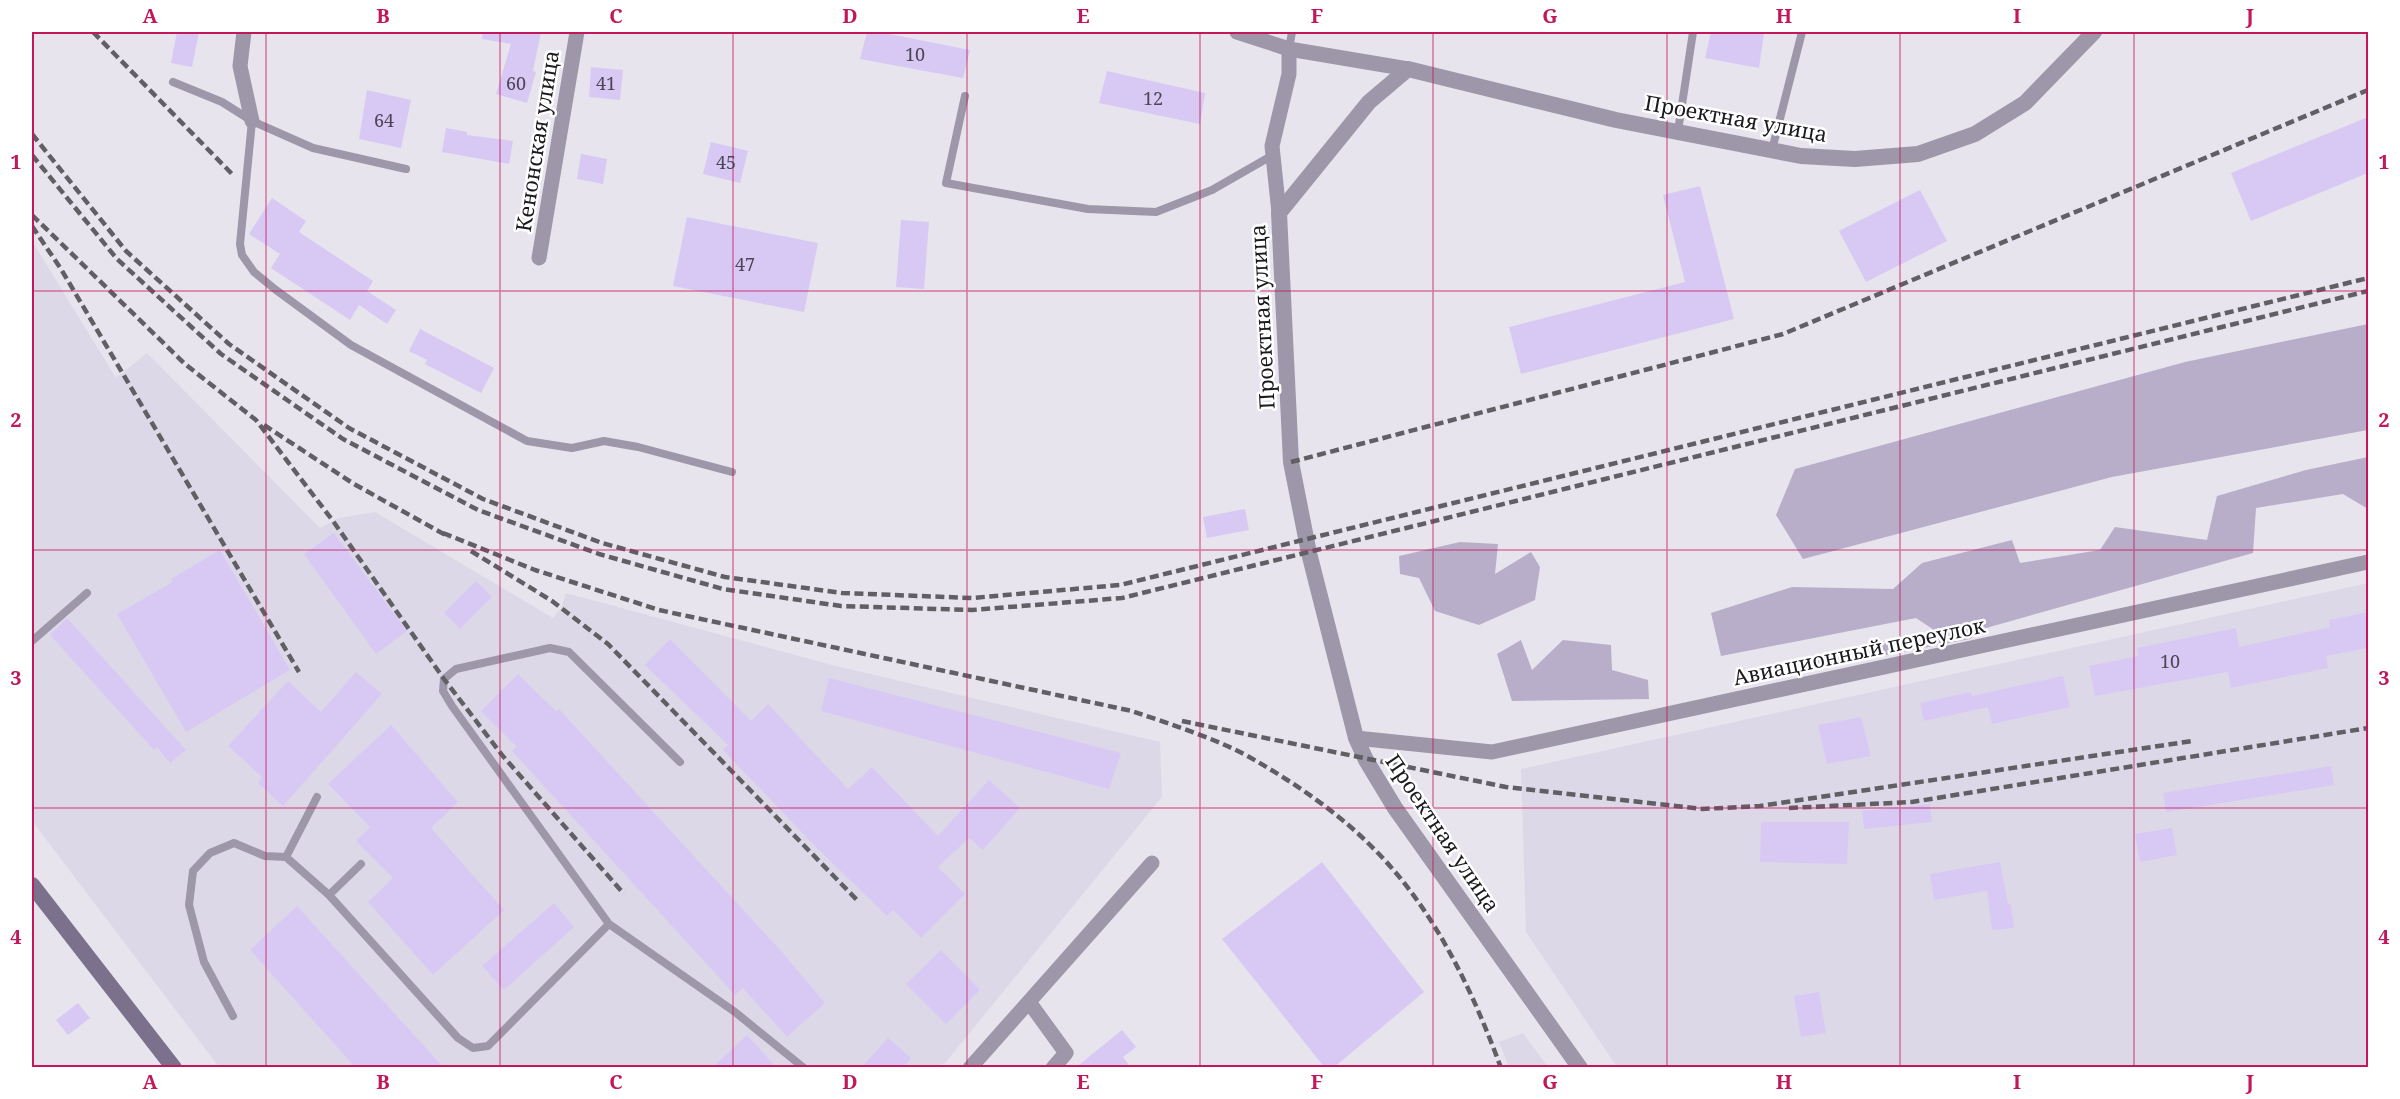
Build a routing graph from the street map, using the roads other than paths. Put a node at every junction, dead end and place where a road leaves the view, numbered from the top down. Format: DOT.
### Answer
graph roads {
  1 [pos="244,32"];
  2 [pos="577,32"];
  3 [pos="1237,32"];
  4 [pos="1292,32"];
  5 [pos="1693,32"];
  6 [pos="1802,32"];
  7 [pos="2094,32"];
  8 [pos="1289,48"];
  9 [pos="1408,69"];
  10 [pos="173,82"];
  11 [pos="965,96"];
  12 [pos="252,121"];
  13 [pos="1678,131"];
  14 [pos="1772,150"];
  15 [pos="1273,155"];
  16 [pos="406,169"];
  17 [pos="1279,213"];
  18 [pos="539,258"];
  19 [pos="732,472"];
  20 [pos="2368,562"];
  21 [pos="87,593"];
  22 [pos="32,641"];
  23 [pos="1356,738"];
  24 [pos="680,762"];
  25 [pos="317,797"];
  26 [pos="286,857"];
  27 [pos="1152,863"];
  28 [pos="361,864"];
  29 [pos="32,885"];
  30 [pos="329,895"];
  31 [pos="609,924"];
  32 [pos="1029,1002"];
  33 [pos="233,1016"];
  34 [pos="174,1068"];
  35 [pos="804,1068"];
  36 [pos="970,1068"];
  37 [pos="1053,1068"];
  38 [pos="1580,1068"];
  1 -- 12 [label="street"];
  2 -- 18 [label="street, Кенонская улица"];
  3 -- 8 [label="street"];
  4 -- 8 [label="lane"];
  5 -- 13 [label="lane"];
  6 -- 14 [label="lane"];
  7 -- 14 [label="street, Проектная улица"];
  8 -- 9 [label="street"];
  8 -- 15 [label="street"];
  9 -- 13 [label="street, Проектная улица"];
  9 -- 17 [label="street, Проектная улица"];
  10 -- 12 [label="lane"];
  11 -- 15 [label="lane"];
  12 -- 16 [label="lane"];
  12 -- 19 [label="lane"];
  13 -- 14 [label="street, Проектная улица"];
  15 -- 17 [label="street"];
  17 -- 23 [label="street, Проектная улица"];
  20 -- 23 [label="street, Авиационный переулок"];
  21 -- 22 [label="lane"];
  23 -- 38 [label="street, Проектная улица"];
  24 -- 31 [label="lane"];
  25 -- 26 [label="lane"];
  26 -- 30 [label="lane"];
  26 -- 33 [label="lane"];
  27 -- 32 [label="street"];
  28 -- 30 [label="lane"];
  29 -- 34 [label="main road"];
  30 -- 31 [label="lane"];
  31 -- 35 [label="lane"];
  32 -- 36 [label="street"];
  32 -- 37 [label="street"];
}
